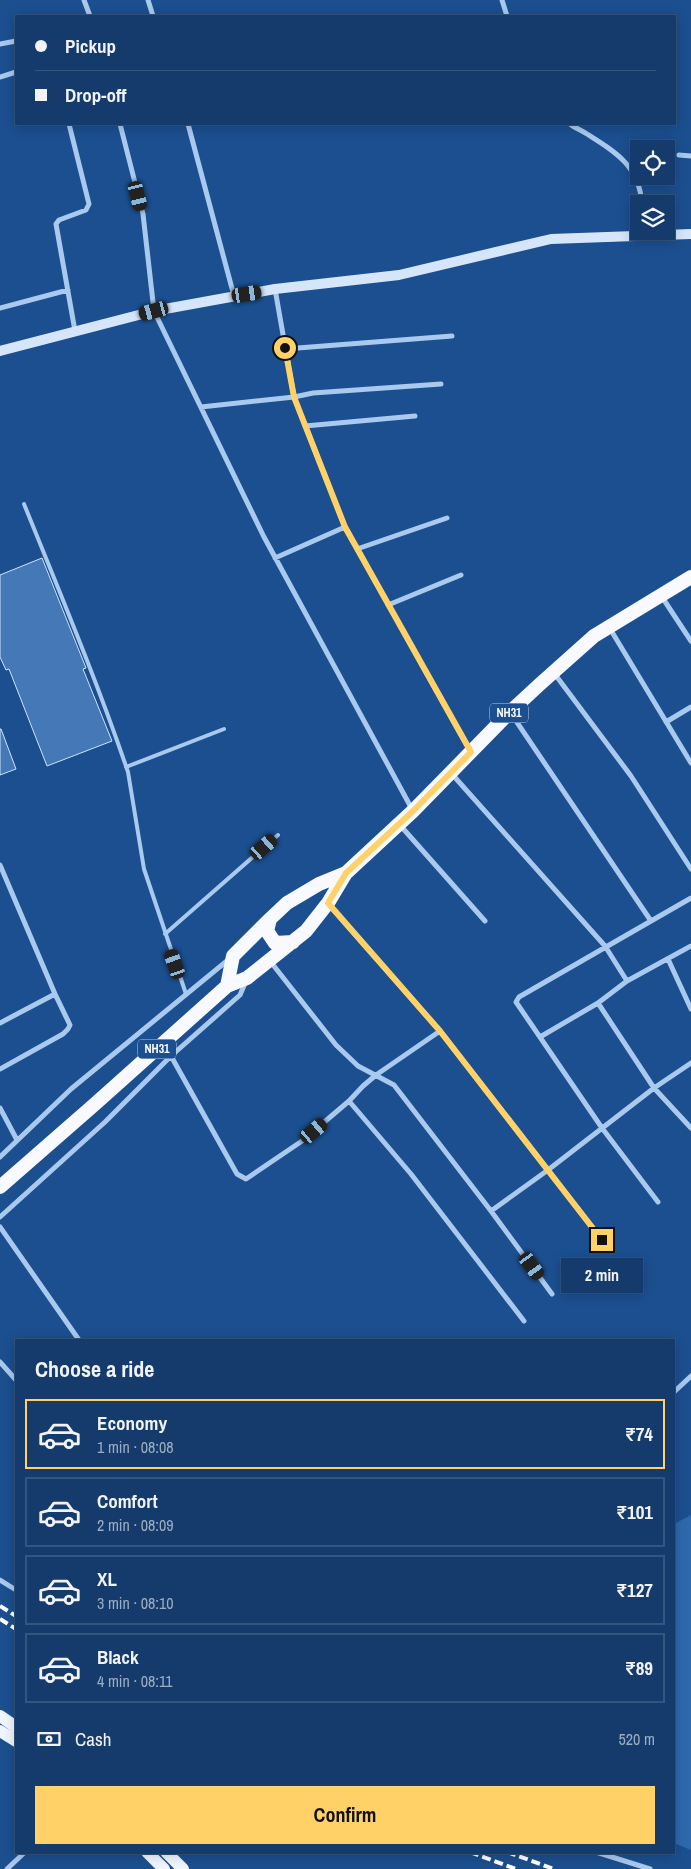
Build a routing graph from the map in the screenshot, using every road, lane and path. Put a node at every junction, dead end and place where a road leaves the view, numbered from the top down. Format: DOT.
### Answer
graph roads {
  1 [pos="84,0"];
  2 [pos="148,0"];
  3 [pos="502,0"];
  4 [pos="90,15"];
  5 [pos="153,15"];
  6 [pos="506,15"];
  7 [pos="15,41"];
  8 [pos="0,44"];
  9 [pos="15,72"];
  10 [pos="0,77"];
  11 [pos="70,125"];
  12 [pos="120,125"];
  13 [pos="188,125"];
  14 [pos="572,125"];
  15 [pos="680,155"];
  16 [pos="691,156"];
  17 [pos="641,195"];
  18 [pos="630,234"];
  19 [pos="675,234"];
  20 [pos="691,234"];
  21 [pos="275,289"];
  22 [pos="68,290"];
  23 [pos="234,296"];
  24 [pos="0,308"];
  25 [pos="154,311"];
  26 [pos="75,331"];
  27 [pos="452,336"];
  28 [pos="285,348"];
  29 [pos="0,351"];
  30 [pos="441,384"];
  31 [pos="294,397"];
  32 [pos="201,407"];
  33 [pos="415,416"];
  34 [pos="305,426"];
  35 [pos="24,504"];
  36 [pos="447,518"];
  37 [pos="345,527"];
  38 [pos="357,549"];
  39 [pos="275,558"];
  40 [pos="461,575"];
  41 [pos="691,577"];
  42 [pos="661,594"];
  43 [pos="388,605"];
  44 [pos="609,627"];
  45 [pos="691,641"];
  46 [pos="553,672"];
  47 [pos="691,707"];
  48 [pos="510,712"];
  49 [pos="666,722"];
  50 [pos="224,729"];
  51 [pos="471,752"];
  52 [pos="691,763"];
  53 [pos="126,767"];
  54 [pos="450,772"];
  55 [pos="413,811"];
  56 [pos="399,824"];
  57 [pos="278,835"];
  58 [pos="0,865"];
  59 [pos="691,869"];
  60 [pos="346,873"];
  61 [pos="691,898"];
  62 [pos="328,903"];
  63 [pos="270,919"];
  64 [pos="485,921"];
  65 [pos="651,921"];
  66 [pos="165,934"];
  67 [pos="292,942"];
  68 [pos="605,946"];
  69 [pos="691,946"];
  70 [pos="233,956"];
  71 [pos="668,959"];
  72 [pos="270,960"];
  73 [pos="247,978"];
  74 [pos="627,981"];
  75 [pos="227,986"];
  76 [pos="55,994"];
  77 [pos="186,994"];
  78 [pos="598,1003"];
  79 [pos="691,1009"];
  80 [pos="0,1023"];
  81 [pos="440,1031"];
  82 [pos="540,1038"];
  83 [pos="172,1056"];
  84 [pos="691,1063"];
  85 [pos="0,1070"];
  86 [pos="376,1074"];
  87 [pos="654,1088"];
  88 [pos="349,1102"];
  89 [pos="0,1108"];
  90 [pos="602,1128"];
  91 [pos="691,1128"];
  92 [pos="18,1140"];
  93 [pos="0,1157"];
  94 [pos="548,1170"];
  95 [pos="0,1187"];
  96 [pos="658,1202"];
  97 [pos="491,1211"];
  98 [pos="0,1217"];
  99 [pos="0,1227"];
  100 [pos="602,1240"];
  101 [pos="552,1294"];
  102 [pos="524,1321"];
  103 [pos="78,1339"];
  104 [pos="0,1362"];
  105 [pos="691,1376"];
  106 [pos="15,1379"];
  107 [pos="675,1391"];
  108 [pos="0,1580"];
  109 [pos="15,1589"];
  110 [pos="0,1716"];
  111 [pos="15,1726"];
  112 [pos="0,1731"];
  113 [pos="15,1740"];
  114 [pos="23,1854"];
  115 [pos="149,1854"];
  116 [pos="168,1854"];
  117 [pos="602,1854"];
  118 [pos="7,1869"];
  119 [pos="164,1869"];
  120 [pos="183,1869"];
  121 [pos="650,1869"];
  1 -- 4 [label="street"];
  2 -- 5 [label="street"];
  3 -- 6 [label="street"];
  7 -- 8 [label="street"];
  9 -- 10 [label="street"];
  11 -- 22 [label="street"];
  12 -- 25 [label="street"];
  13 -- 23 [label="street"];
  14 -- 17 [label="street"];
  15 -- 16 [label="street"];
  18 -- 21 [label="main road"];
  19 -- 20 [label="main road"];
  21 -- 23 [label="main road"];
  21 -- 28 [label="street"];
  22 -- 24 [label="street"];
  22 -- 26 [label="street"];
  23 -- 25 [label="main road"];
  25 -- 26 [label="main road"];
  25 -- 32 [label="street"];
  26 -- 29 [label="main road"];
  27 -- 28 [label="street"];
  28 -- 31 [label="street"];
  30 -- 31 [label="street"];
  31 -- 32 [label="street"];
  31 -- 34 [label="street"];
  32 -- 39 [label="street"];
  33 -- 34 [label="street"];
  34 -- 37 [label="street"];
  35 -- 53 [label="lane"];
  36 -- 38 [label="street"];
  37 -- 38 [label="street"];
  37 -- 39 [label="street"];
  38 -- 43 [label="street"];
  39 -- 55 [label="street"];
  40 -- 43 [label="street"];
  41 -- 42 [label="highway, NH31"];
  42 -- 44 [label="highway, NH31"];
  42 -- 45 [label="street"];
  43 -- 51 [label="street"];
  44 -- 46 [label="highway, NH31"];
  44 -- 49 [label="street"];
  46 -- 48 [label="highway, NH31"];
  46 -- 59 [label="street"];
  47 -- 49 [label="street"];
  48 -- 51 [label="highway, NH31"];
  48 -- 65 [label="street"];
  49 -- 52 [label="street"];
  50 -- 53 [label="lane"];
  51 -- 54 [label="highway, NH31"];
  53 -- 66 [label="lane"];
  54 -- 55 [label="highway, NH31"];
  54 -- 68 [label="street"];
  55 -- 56 [label="highway, NH31"];
  56 -- 60 [label="highway, NH31"];
  56 -- 64 [label="street"];
  57 -- 66 [label="lane"];
  58 -- 76 [label="street"];
  60 -- 62 [label="highway, NH31"];
  60 -- 63 [label="highway, NH31"];
  61 -- 65 [label="street"];
  62 -- 67 [label="highway, NH31"];
  62 -- 81 [label="street"];
  63 -- 67 [label="highway"];
  63 -- 70 [label="highway, NH31"];
  65 -- 68 [label="street"];
  66 -- 77 [label="lane"];
  67 -- 72 [label="highway, NH31"];
  68 -- 74 [label="street"];
  68 -- 82 [label="street"];
  69 -- 71 [label="street"];
  70 -- 75 [label="highway"];
  70 -- 77 [label="street"];
  71 -- 74 [label="street"];
  71 -- 79 [label="street"];
  72 -- 73 [label="highway, NH31"];
  72 -- 86 [label="street"];
  73 -- 75 [label="highway, NH31"];
  73 -- 83 [label="street"];
  74 -- 78 [label="street"];
  75 -- 95 [label="highway, NH31"];
  76 -- 80 [label="street"];
  76 -- 85 [label="street"];
  77 -- 92 [label="street"];
  78 -- 82 [label="street"];
  78 -- 87 [label="street"];
  81 -- 86 [label="street"];
  81 -- 94 [label="street"];
  82 -- 90 [label="street"];
  83 -- 88 [label="street"];
  83 -- 98 [label="street"];
  84 -- 87 [label="street"];
  86 -- 88 [label="street"];
  86 -- 97 [label="street"];
  87 -- 90 [label="street"];
  87 -- 91 [label="street"];
  88 -- 102 [label="street"];
  89 -- 92 [label="street"];
  90 -- 94 [label="street"];
  90 -- 96 [label="street"];
  92 -- 93 [label="street"];
  94 -- 97 [label="street"];
  94 -- 100 [label="street"];
  97 -- 101 [label="street"];
  99 -- 103 [label="street"];
  104 -- 106 [label="street"];
  105 -- 107 [label="street"];
  108 -- 109 [label="street"];
  110 -- 111 [label="main road"];
  112 -- 113 [label="main road"];
  114 -- 118 [label="street"];
  115 -- 119 [label="main road"];
  116 -- 120 [label="main road"];
  117 -- 121 [label="street"];
}
